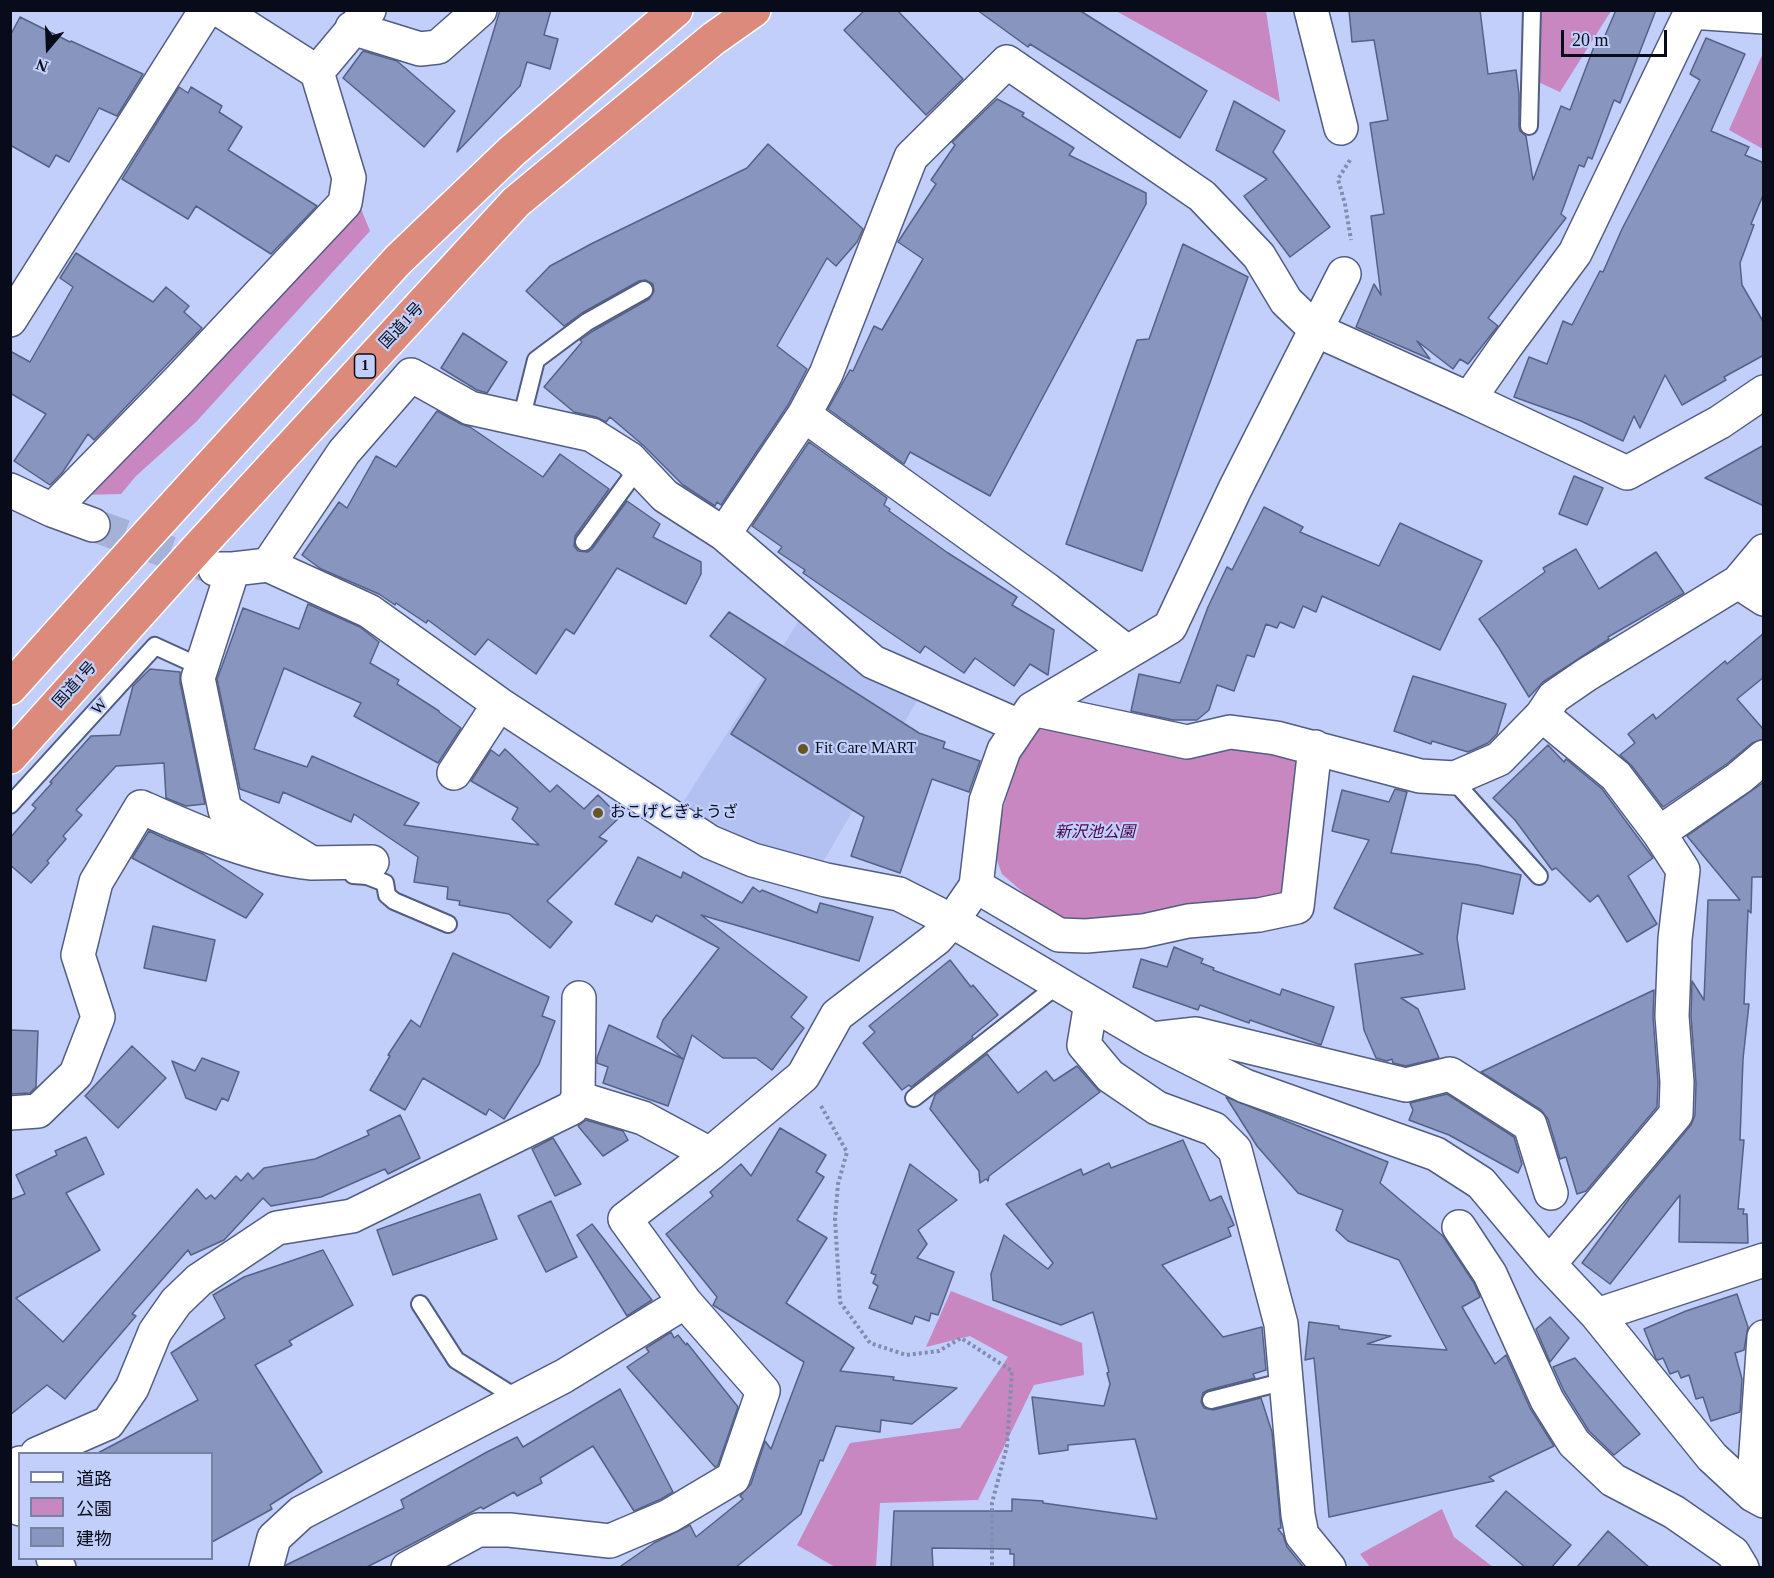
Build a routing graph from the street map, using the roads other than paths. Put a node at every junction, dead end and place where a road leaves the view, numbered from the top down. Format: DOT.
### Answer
graph roads {
  1 [pos="206,10"];
  2 [pos="220,10"];
  3 [pos="480,10"];
  4 [pos="676,10"];
  5 [pos="754,10"];
  6 [pos="1311,10"];
  7 [pos="1532,10"];
  8 [pos="1764,17"];
  9 [pos="360,19"];
  10 [pos="317,72"];
  11 [pos="1529,126"];
  12 [pos="1341,128"];
  13 [pos="1344,274"];
  14 [pos="644,290"];
  15 [pos="10,320"];
  16 [pos="1316,330"];
  17 [pos="1764,392"];
  18 [pos="1469,399"];
  19 [pos="804,415"];
  20 [pos="521,420"];
  21 [pos="638,468"];
  22 [pos="10,490"];
  23 [pos="52,510"];
  24 [pos="93,525"];
  25 [pos="724,534"];
  26 [pos="584,542"];
  27 [pos="1764,551"];
  28 [pos="268,565"];
  29 [pos="1751,590"];
  30 [pos="1127,652"];
  31 [pos="201,667"];
  32 [pos="10,688"];
  33 [pos="499,704"];
  34 [pos="1542,715"];
  35 [pos="1025,717"];
  36 [pos="1315,747"];
  37 [pos="10,757"];
  38 [pos="1764,757"];
  39 [pos="454,773"];
  40 [pos="1455,778"];
  41 [pos="10,806"];
  42 [pos="1659,833"];
  43 [pos="372,862"];
  44 [pos="312,863"];
  45 [pos="1539,876"];
  46 [pos="976,886"];
  47 [pos="951,921"];
  48 [pos="448,924"];
  49 [pos="1059,984"];
  50 [pos="579,998"];
  51 [pos="1091,1003"];
  52 [pos="1152,1039"];
  53 [pos="578,1098"];
  54 [pos="914,1098"];
  55 [pos="10,1113"];
  56 [pos="710,1154"];
  57 [pos="1551,1193"];
  58 [pos="1459,1227"];
  59 [pos="1764,1260"];
  60 [pos="1548,1264"];
  61 [pos="685,1302"];
  62 [pos="420,1304"];
  63 [pos="1597,1315"];
  64 [pos="1764,1337"];
  65 [pos="1286,1382"];
  66 [pos="520,1400"];
  67 [pos="1210,1400"];
  68 [pos="42,1452"];
  69 [pos="1758,1498"];
  70 [pos="1326,1566"];
  71 [pos="266,1568"];
  72 [pos="408,1568"];
  73 [pos="1742,1568"];
  1 -- 15 [label="street"];
  2 -- 10 [label="street"];
  3 -- 9 [label="street"];
  4 -- 32 [label="highway"];
  5 -- 37 [label="highway, 国道1号 / 1"];
  6 -- 12 [label="street"];
  7 -- 11 [label="lane"];
  8 -- 18 [label="street"];
  9 -- 10 [label="street"];
  10 -- 23 [label="street"];
  13 -- 16 [label="street"];
  14 -- 20 [label="lane"];
  16 -- 18 [label="street"];
  16 -- 19 [label="street"];
  16 -- 30 [label="street"];
  17 -- 18 [label="street"];
  19 -- 25 [label="street"];
  19 -- 30 [label="street"];
  20 -- 21 [label="street"];
  20 -- 28 [label="street"];
  21 -- 25 [label="street"];
  21 -- 26 [label="lane"];
  22 -- 23 [label="street"];
  23 -- 24 [label="street"];
  25 -- 35 [label="street"];
  27 -- 29 [label="street"];
  28 -- 31 [label="street"];
  28 -- 33 [label="street"];
  29 -- 34 [label="street"];
  30 -- 35 [label="street"];
  31 -- 41 [label="lane, W"];
  31 -- 44 [label="street"];
  33 -- 39 [label="street"];
  33 -- 47 [label="street"];
  34 -- 40 [label="street"];
  34 -- 42 [label="street"];
  35 -- 36 [label="street"];
  35 -- 46 [label="street"];
  36 -- 40 [label="street"];
  36 -- 46 [label="street"];
  38 -- 42 [label="street"];
  40 -- 45 [label="lane"];
  42 -- 60 [label="street"];
  43 -- 44 [label="street"];
  44 -- 48 [label="lane"];
  44 -- 55 [label="street"];
  46 -- 47 [label="street"];
  47 -- 49 [label="street"];
  47 -- 56 [label="street"];
  49 -- 51 [label="street"];
  49 -- 54 [label="lane"];
  50 -- 53 [label="street"];
  51 -- 52 [label="street"];
  51 -- 65 [label="street"];
  52 -- 57 [label="street"];
  52 -- 60 [label="street"];
  53 -- 56 [label="street"];
  53 -- 68 [label="street"];
  56 -- 61 [label="street"];
  58 -- 73 [label="street"];
  59 -- 63 [label="street"];
  60 -- 63 [label="street"];
  61 -- 66 [label="street"];
  61 -- 72 [label="street"];
  62 -- 66 [label="lane"];
  63 -- 69 [label="street"];
  64 -- 69 [label="street"];
  65 -- 67 [label="lane"];
  65 -- 70 [label="street"];
  66 -- 71 [label="street"];
}
